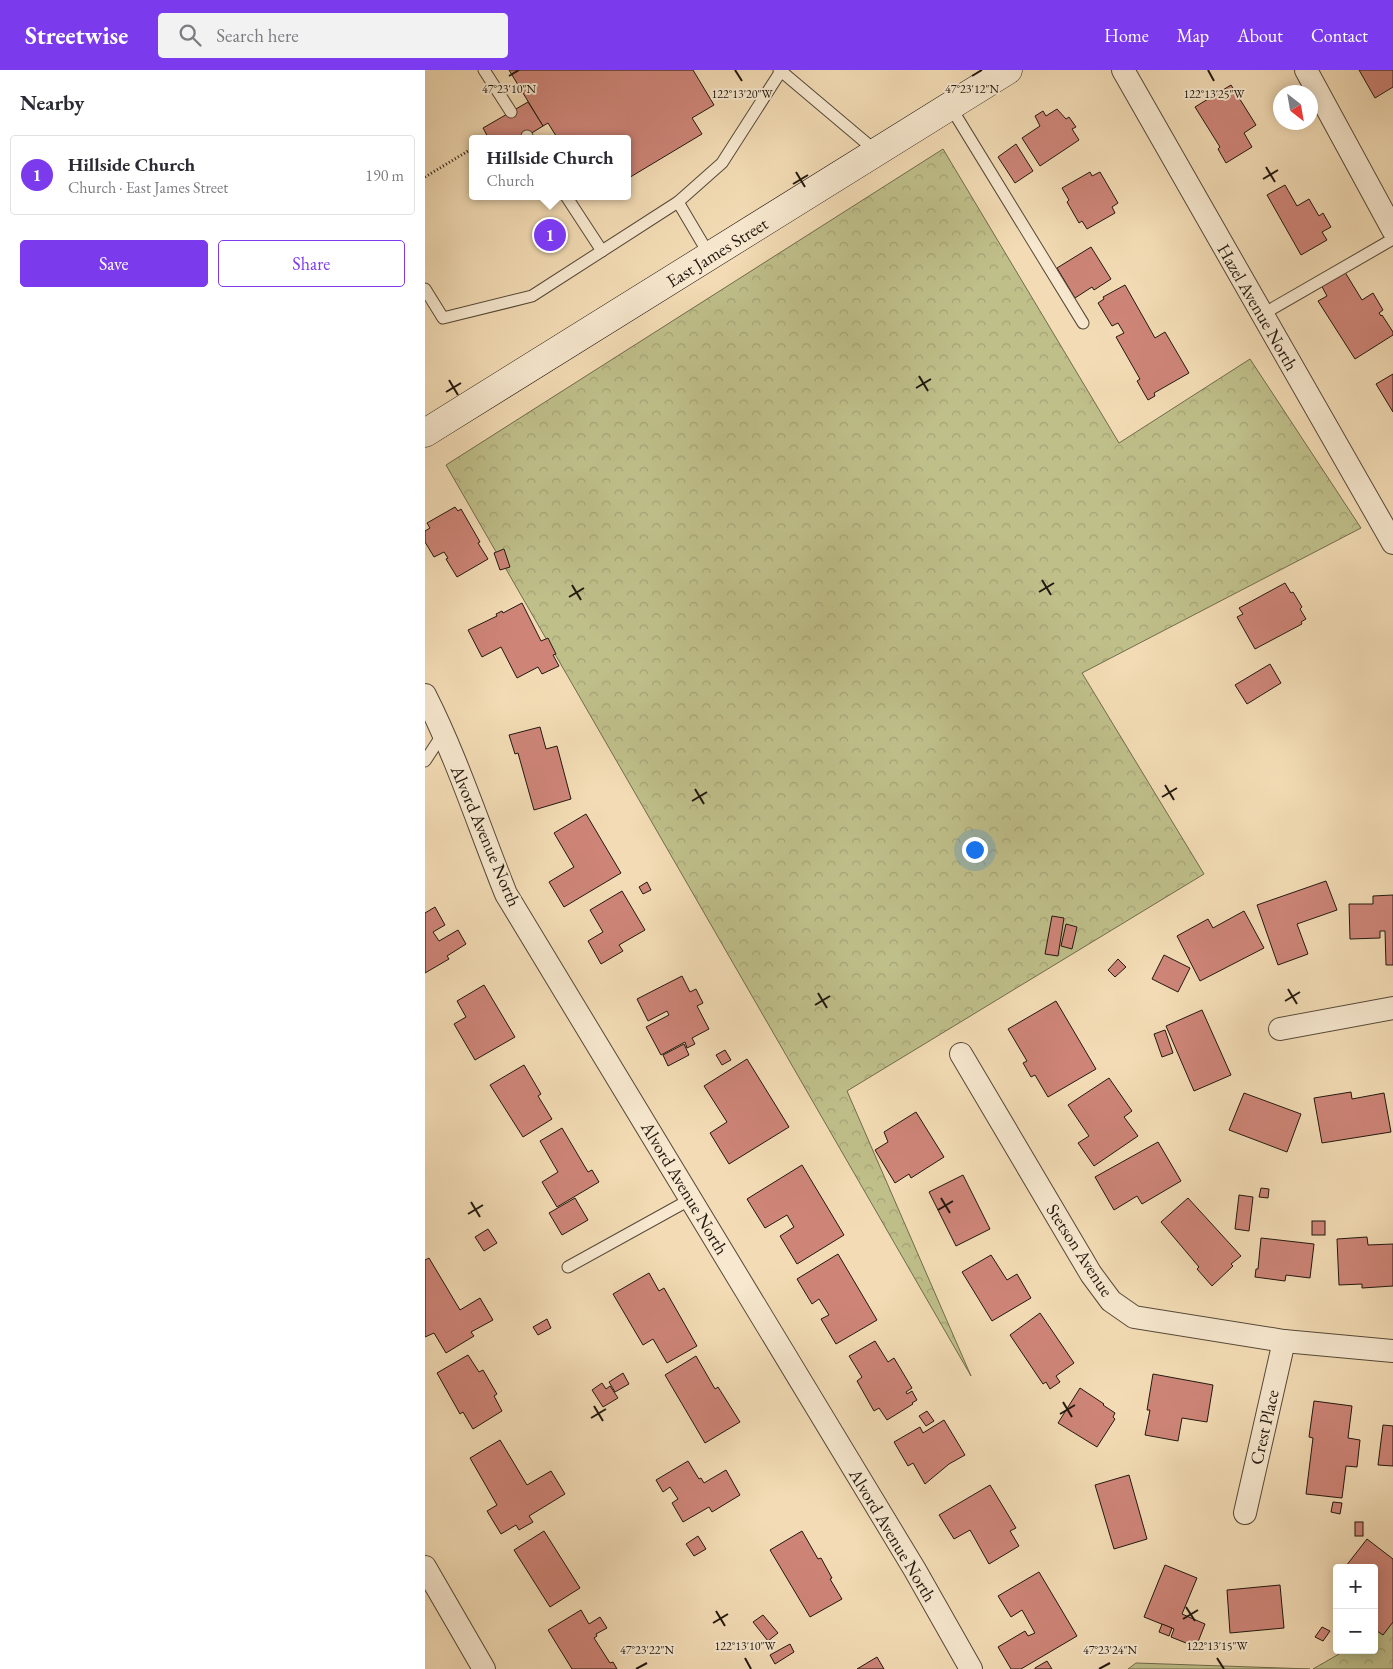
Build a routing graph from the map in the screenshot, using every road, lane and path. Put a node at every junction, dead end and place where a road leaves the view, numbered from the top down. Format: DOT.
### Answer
graph roads {
  1 [pos="484,70"];
  2 [pos="1008,70"];
  3 [pos="1123,70"];
  4 [pos="1306,70"];
  5 [pos="780,71"];
  6 [pos="950,106"];
  7 [pos="511,112"];
  8 [pos="469,150"];
  9 [pos="877,152"];
  10 [pos="425,177"];
  11 [pos="569,200"];
  12 [pos="678,202"];
  13 [pos="1393,230"];
  14 [pos="1393,239"];
  15 [pos="602,251"];
  16 [pos="710,256"];
  17 [pos="425,289"];
  18 [pos="1263,314"];
  19 [pos="1083,324"];
  20 [pos="425,433"];
  21 [pos="1393,543"];
  22 [pos="425,695"];
  23 [pos="444,732"];
  24 [pos="425,761"];
  25 [pos="1393,1008"];
  26 [pos="1280,1029"];
  27 [pos="961,1054"];
  28 [pos="691,1199"];
  29 [pos="568,1267"];
  30 [pos="1284,1341"];
  31 [pos="1393,1351"];
  32 [pos="1245,1512"];
  33 [pos="425,1567"];
  34 [pos="485,1669"];
  35 [pos="971,1669"];
  1 -- 7 [label="lane"];
  2 -- 6 [label="main road, East James Street"];
  3 -- 18 [label="street, Hazel Avenue North"];
  4 -- 13 [label="street"];
  5 -- 9 [label="lane"];
  5 -- 12 [label="lane"];
  6 -- 9 [label="main road, East James Street"];
  6 -- 19 [label="lane"];
  8 -- 10 [label="path"];
  9 -- 16 [label="main road, East James Street"];
  11 -- 15 [label="lane"];
  12 -- 15 [label="lane"];
  12 -- 16 [label="lane"];
  14 -- 18 [label="lane"];
  15 -- 17 [label="lane"];
  16 -- 20 [label="main road, East James Street"];
  18 -- 21 [label="street, Hazel Avenue North"];
  22 -- 23 [label="street, Alvord Avenue North"];
  23 -- 24 [label="lane"];
  23 -- 28 [label="street, Alvord Avenue North"];
  25 -- 26 [label="street"];
  27 -- 30 [label="street, Stetson Avenue"];
  28 -- 29 [label="lane"];
  28 -- 35 [label="street, Alvord Avenue North"];
  30 -- 31 [label="street, Stetson Avenue"];
  30 -- 32 [label="street, Crest Place"];
  33 -- 34 [label="street"];
}
